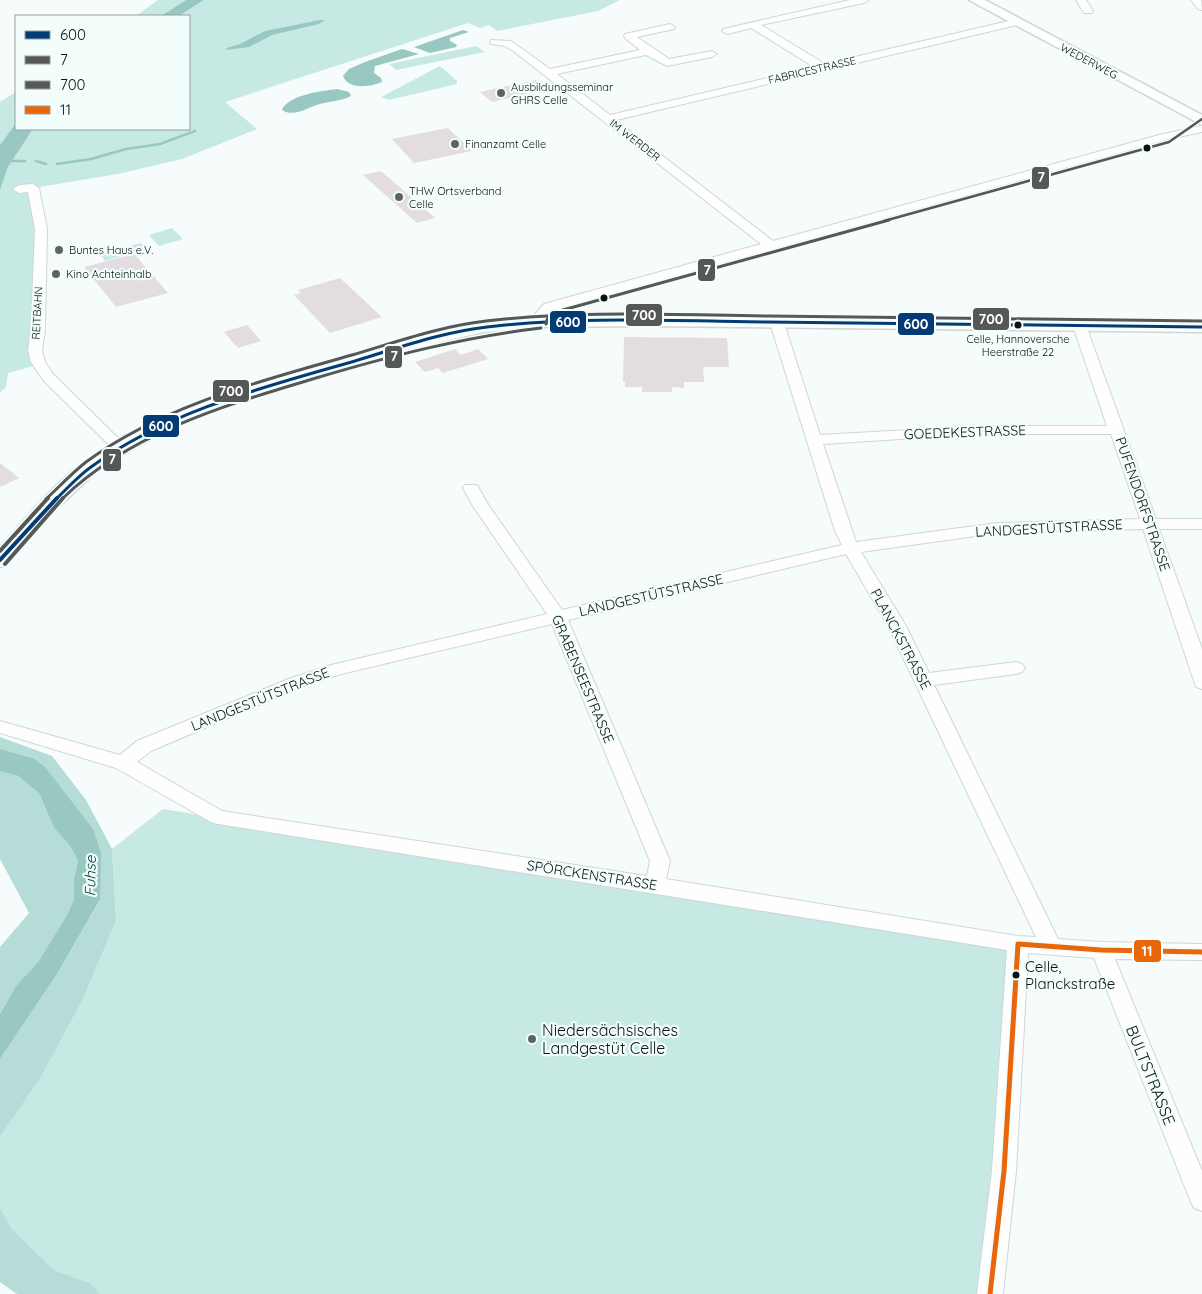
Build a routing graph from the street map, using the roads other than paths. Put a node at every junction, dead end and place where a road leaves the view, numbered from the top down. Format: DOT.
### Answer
graph roads {
  1 [pos="864,0"];
  2 [pos="975,0"];
  3 [pos="1081,0"];
  4 [pos="1196,0"];
  5 [pos="1202,7"];
  6 [pos="1088,11"];
  7 [pos="1017,22"];
  8 [pos="752,24"];
  9 [pos="670,27"];
  10 [pos="727,31"];
  11 [pos="495,42"];
  12 [pos="648,51"];
  13 [pos="712,54"];
  14 [pos="822,68"];
  15 [pos="548,73"];
  16 [pos="1199,116"];
  17 [pos="608,119"];
  18 [pos="1202,129"];
  19 [pos="1168,136"];
  20 [pos="19,189"];
  21 [pos="771,246"];
  22 [pos="540,322"];
  23 [pos="776,323"];
  24 [pos="1080,326"];
  25 [pos="1202,327"];
  26 [pos="1118,430"];
  27 [pos="814,440"];
  28 [pos="124,446"];
  29 [pos="471,488"];
  30 [pos="1150,524"];
  31 [pos="1202,524"];
  32 [pos="851,548"];
  33 [pos="0,560"];
  34 [pos="558,617"];
  35 [pos="1016,668"];
  36 [pos="923,680"];
  37 [pos="1202,683"];
  38 [pos="0,727"];
  39 [pos="122,763"];
  40 [pos="656,885"];
  41 [pos="1018,944"];
  42 [pos="1050,946"];
  43 [pos="1100,950"];
  44 [pos="1202,952"];
  45 [pos="1202,1200"];
  46 [pos="990,1294"];
  1 -- 8 [label="street"];
  2 -- 7 [label="main road, WEDERWEG"];
  3 -- 6 [label="street"];
  4 -- 5 [label="street"];
  7 -- 14 [label="street, FABRICESTRASSE"];
  7 -- 16 [label="main road, WEDERWEG"];
  8 -- 10 [label="street"];
  8 -- 14 [label="street"];
  9 -- 12 [label="street"];
  11 -- 15 [label="street, IM WERDER"];
  12 -- 13 [label="street"];
  12 -- 15 [label="street"];
  14 -- 17 [label="street, FABRICESTRASSE"];
  15 -- 17 [label="street, IM WERDER"];
  16 -- 19 [label="street"];
  17 -- 21 [label="street, IM WERDER"];
  18 -- 19 [label="street"];
  19 -- 21 [label="street"];
  20 -- 28 [label="street, REITBAHN"];
  21 -- 22 [label="street"];
  22 -- 23 [label="main road"];
  22 -- 28 [label="main road"];
  23 -- 24 [label="main road"];
  23 -- 27 [label="street, PLANCKSTRASSE"];
  24 -- 25 [label="main road"];
  24 -- 26 [label="street, PUFENDORFSTRASSE"];
  26 -- 27 [label="street, GOEDEKESTRASSE"];
  26 -- 30 [label="street, PUFENDORFSTRASSE"];
  27 -- 32 [label="street, PLANCKSTRASSE"];
  28 -- 33 [label="main road"];
  29 -- 34 [label="street, GRABENSEESTRASSE"];
  30 -- 31 [label="street, LANDGESTÜTSTRASSE"];
  30 -- 32 [label="street, LANDGESTÜTSTRASSE"];
  30 -- 37 [label="street, PUFENDORFSTRASSE"];
  32 -- 34 [label="street, LANDGESTÜTSTRASSE"];
  32 -- 36 [label="street, PLANCKSTRASSE"];
  34 -- 39 [label="street, LANDGESTÜTSTRASSE"];
  34 -- 40 [label="street, GRABENSEESTRASSE"];
  35 -- 36 [label="street"];
  36 -- 42 [label="street, PLANCKSTRASSE"];
  38 -- 39 [label="street, SPÖRCKENSTRASSE"];
  39 -- 40 [label="street, SPÖRCKENSTRASSE"];
  40 -- 41 [label="street, SPÖRCKENSTRASSE"];
  41 -- 42 [label="street, SPÖRCKENSTRASSE"];
  41 -- 46 [label="street"];
  42 -- 43 [label="street, SPÖRCKENSTRASSE"];
  43 -- 44 [label="street, SPÖRCKENSTRASSE"];
  43 -- 45 [label="street, BULTSTRASSE"];
}
